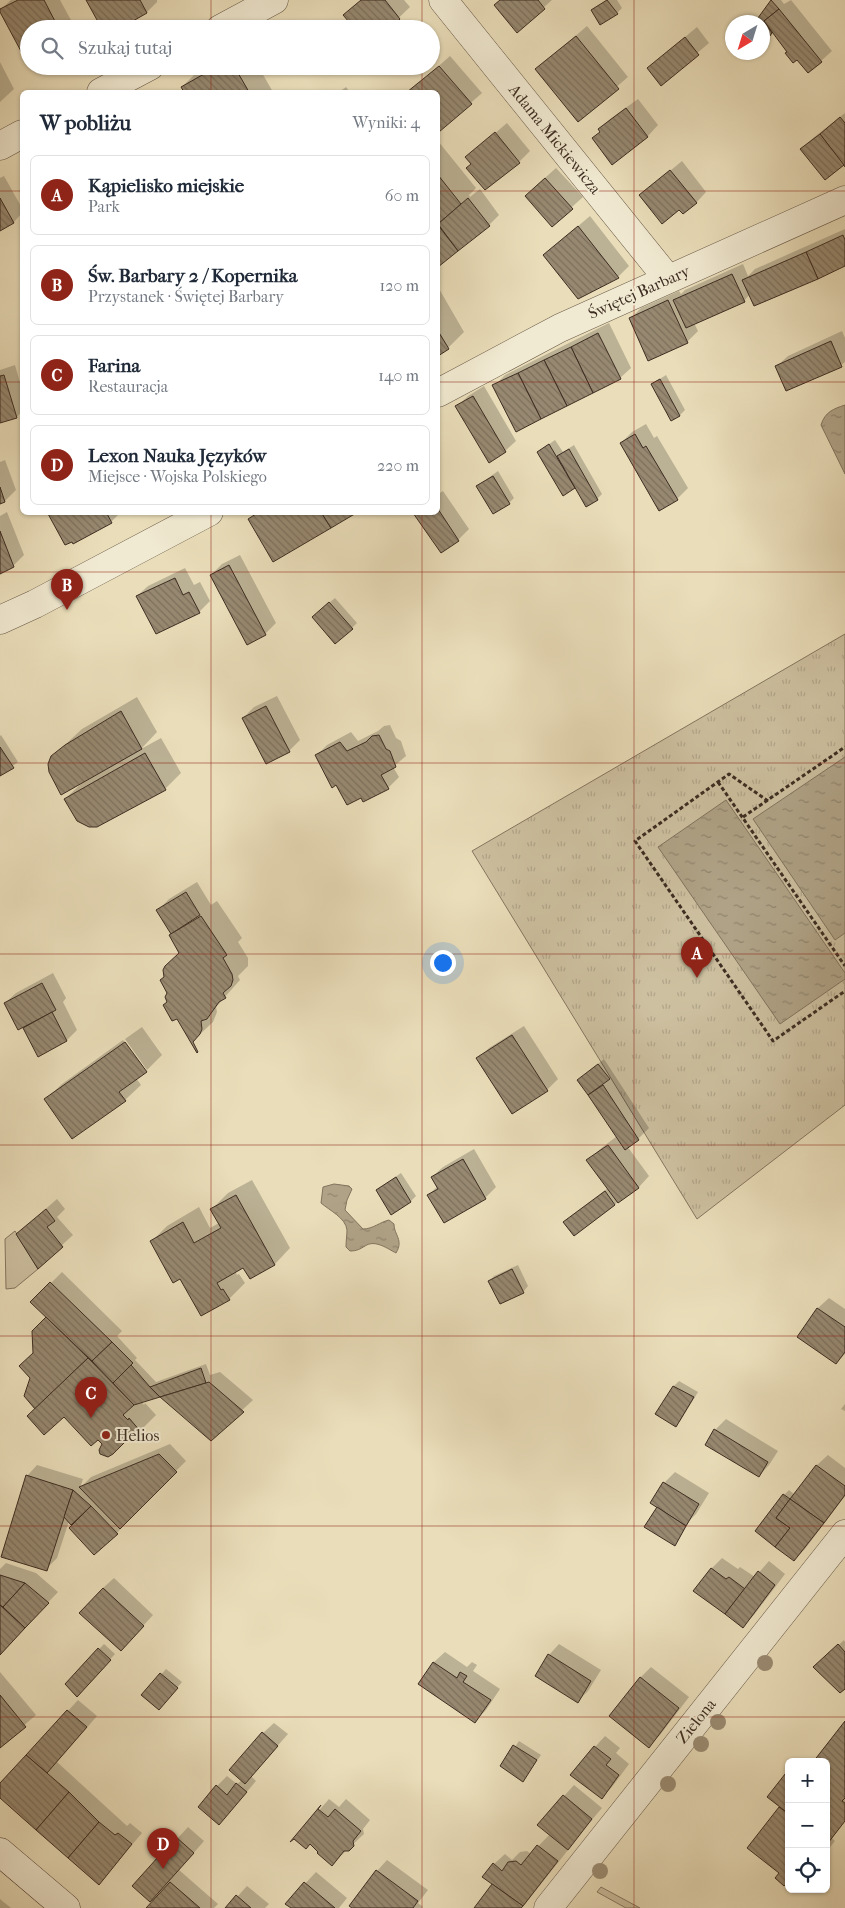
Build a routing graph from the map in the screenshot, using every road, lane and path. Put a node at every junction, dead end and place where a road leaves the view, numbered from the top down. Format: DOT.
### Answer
graph roads {
  1 [pos="274,0"];
  2 [pos="443,0"];
  3 [pos="237,20"];
  4 [pos="133,75"];
  5 [pos="105,90"];
  6 [pos="20,135"];
  7 [pos="0,146"];
  8 [pos="845,200"];
  9 [pos="668,279"];
  10 [pos="440,391"];
  11 [pos="203,515"];
  12 [pos="0,620"];
  13 [pos="845,747"];
  14 [pos="718,782"];
  15 [pos="768,801"];
  16 [pos="743,817"];
  17 [pos="843,960"];
  18 [pos="845,966"];
  19 [pos="845,991"];
  20 [pos="845,1534"];
  21 [pos="0,1852"];
  22 [pos="66,1908"];
  23 [pos="548,1908"];
  1 -- 3 [label="street"];
  2 -- 9 [label="street, Adama Mickiewicza"];
  4 -- 5 [label="street"];
  6 -- 7 [label="street"];
  8 -- 9 [label="street, Świętej Barbary"];
  9 -- 10 [label="street, Świętej Barbary"];
  11 -- 12 [label="street"];
  13 -- 15 [label="path"];
  14 -- 15 [label="path"];
  14 -- 16 [label="path"];
  14 -- 19 [label="path"];
  15 -- 16 [label="path"];
  16 -- 17 [label="path"];
  17 -- 18 [label="path"];
  20 -- 23 [label="street, Zielona"];
  21 -- 22 [label="street"];
}
